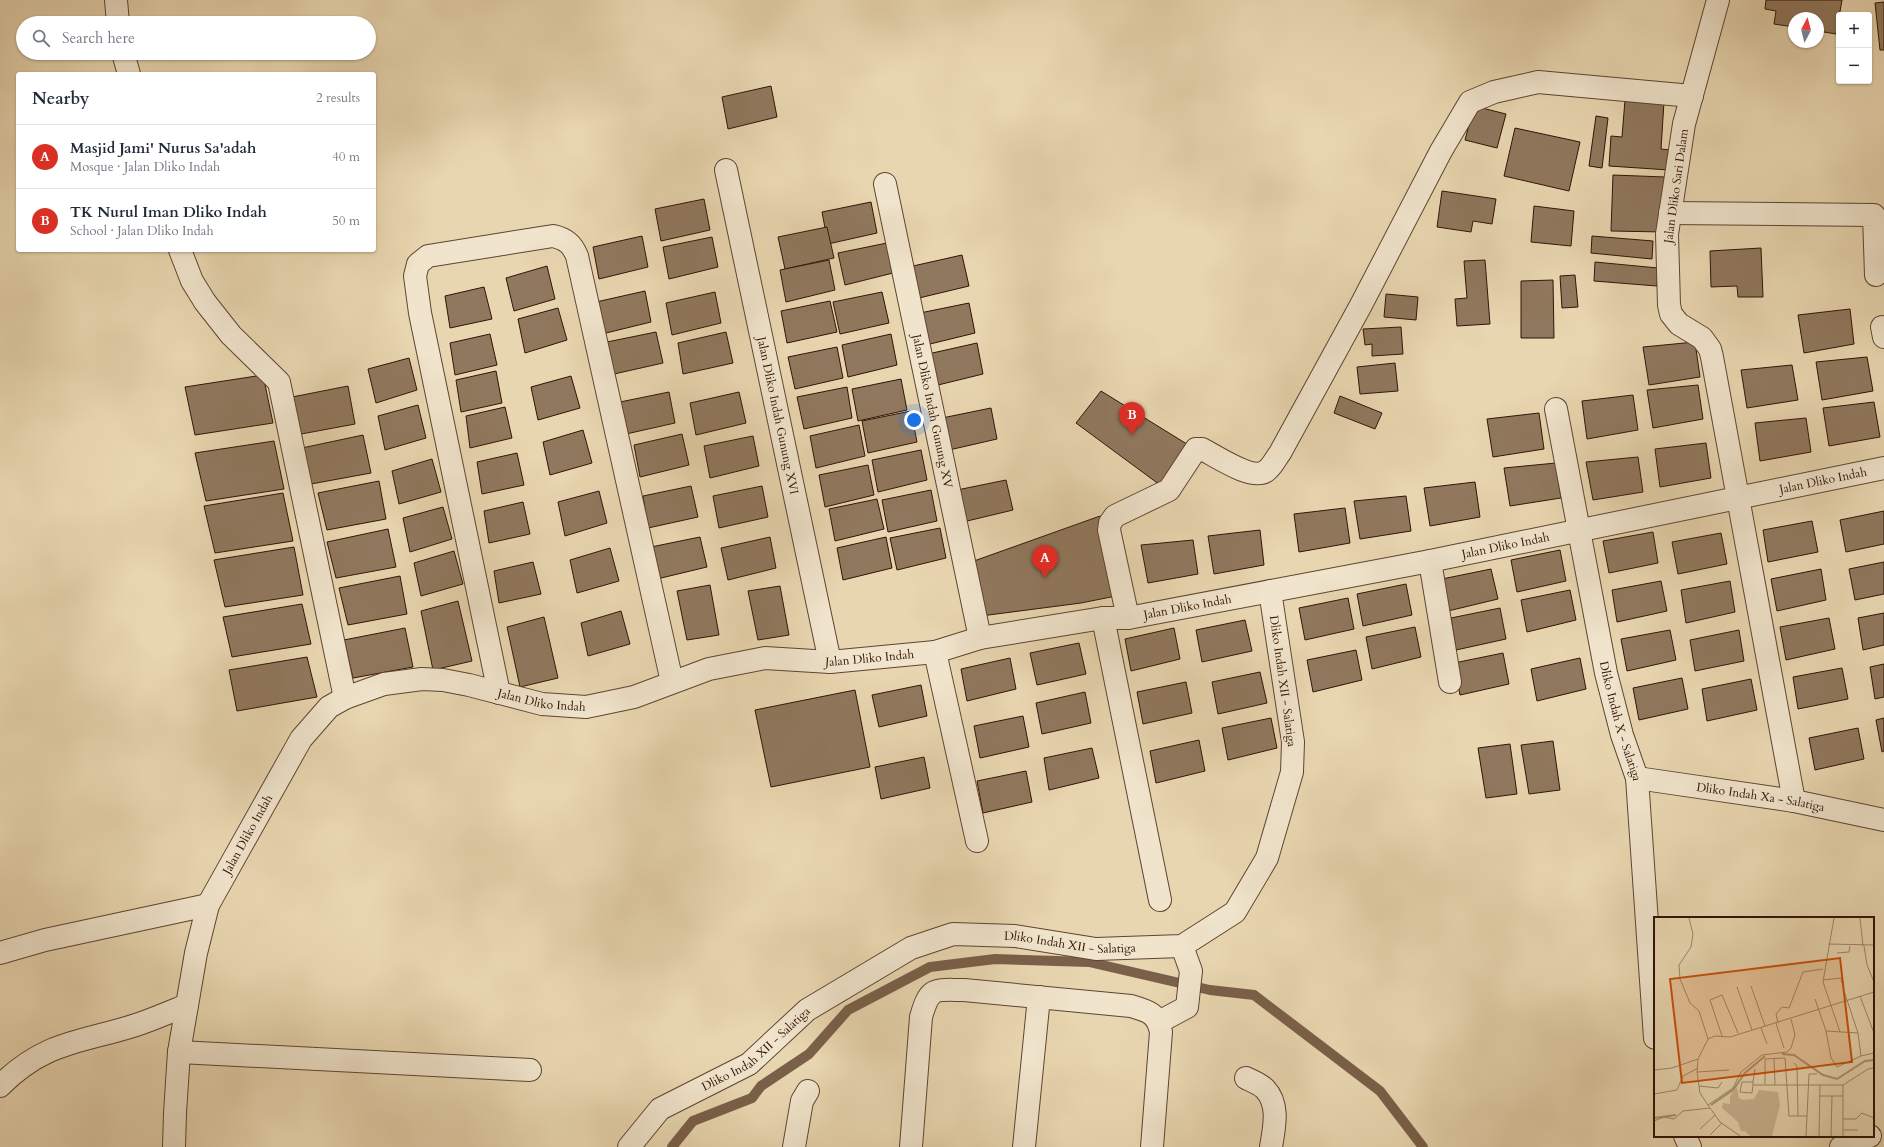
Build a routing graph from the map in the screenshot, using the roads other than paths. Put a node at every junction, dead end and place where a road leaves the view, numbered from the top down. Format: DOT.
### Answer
graph roads {
  1 [pos="116,0"];
  2 [pos="1718,0"];
  3 [pos="117,16"];
  4 [pos="125,60"];
  5 [pos="128,72"];
  6 [pos="1692,96"];
  7 [pos="726,170"];
  8 [pos="885,184"];
  9 [pos="1670,213"];
  10 [pos="181,252"];
  11 [pos="1876,275"];
  12 [pos="1556,409"];
  13 [pos="1884,468"];
  14 [pos="1738,498"];
  15 [pos="1579,529"];
  16 [pos="1430,561"];
  17 [pos="1270,591"];
  18 [pos="1103,618"];
  19 [pos="1128,618"];
  20 [pos="980,638"];
  21 [pos="935,652"];
  22 [pos="830,662"];
  23 [pos="672,682"];
  24 [pos="1450,682"];
  25 [pos="500,693"];
  26 [pos="346,698"];
  27 [pos="1636,778"];
  28 [pos="1794,801"];
  29 [pos="1884,820"];
  30 [pos="977,842"];
  31 [pos="1160,900"];
  32 [pos="208,906"];
  33 [pos="1182,946"];
  34 [pos="0,953"];
  35 [pos="1039,997"];
  36 [pos="187,1005"];
  37 [pos="1159,1022"];
  38 [pos="1654,1024"];
  39 [pos="179,1052"];
  40 [pos="530,1070"];
  41 [pos="1246,1078"];
  42 [pos="0,1086"];
  43 [pos="808,1091"];
  44 [pos="1884,1131"];
  45 [pos="1874,1135"];
  46 [pos="1685,1137"];
  47 [pos="1867,1137"];
  48 [pos="174,1147"];
  49 [pos="629,1147"];
  50 [pos="794,1147"];
  51 [pos="911,1147"];
  52 [pos="1024,1147"];
  53 [pos="1152,1147"];
  54 [pos="1271,1147"];
  55 [pos="1690,1147"];
  56 [pos="1840,1147"];
  1 -- 3 [label="street"];
  2 -- 6 [label="street, Jalan Dliko Sari Dalam"];
  4 -- 5 [label="street"];
  6 -- 9 [label="street, Jalan Dliko Sari Dalam"];
  6 -- 19 [label="street"];
  7 -- 22 [label="street, Jalan Dliko Indah Gunung XVI"];
  8 -- 20 [label="street, Jalan Dliko Indah Gunung XV"];
  9 -- 11 [label="street"];
  9 -- 14 [label="street, Jalan Dliko Sari Dalam"];
  10 -- 26 [label="street"];
  12 -- 15 [label="street, Dliko Indah X - Salatiga"];
  13 -- 14 [label="street, Jalan Dliko Indah"];
  14 -- 15 [label="street, Jalan Dliko Indah"];
  14 -- 28 [label="street, Jalan Dliko Sari Dalam"];
  15 -- 16 [label="street, Jalan Dliko Indah"];
  15 -- 27 [label="street, Dliko Indah X - Salatiga"];
  16 -- 17 [label="street, Jalan Dliko Indah"];
  16 -- 24 [label="street"];
  17 -- 19 [label="street, Jalan Dliko Indah"];
  17 -- 33 [label="street, Dliko Indah XII - Salatiga"];
  18 -- 19 [label="street, Jalan Dliko Indah"];
  18 -- 20 [label="street, Jalan Dliko Indah"];
  18 -- 31 [label="street"];
  20 -- 21 [label="street, Jalan Dliko Indah"];
  21 -- 22 [label="street, Jalan Dliko Indah"];
  21 -- 30 [label="street"];
  22 -- 23 [label="street, Jalan Dliko Indah"];
  23 -- 25 [label="street, Jalan Dliko Indah"];
  23 -- 25 [label="street"];
  25 -- 26 [label="street, Jalan Dliko Indah"];
  26 -- 32 [label="street, Jalan Dliko Indah"];
  27 -- 28 [label="street, Dliko Indah Xa - Salatiga"];
  27 -- 38 [label="street, Dliko Indah X - Salatiga"];
  28 -- 29 [label="street, Dliko Indah Xa - Salatiga"];
  32 -- 34 [label="street"];
  32 -- 36 [label="street, Jalan Dliko Indah"];
  33 -- 37 [label="street"];
  33 -- 49 [label="street, Dliko Indah XII - Salatiga"];
  35 -- 37 [label="street"];
  35 -- 51 [label="street"];
  35 -- 52 [label="street"];
  36 -- 39 [label="street, Jalan Dliko Indah"];
  36 -- 42 [label="street"];
  37 -- 53 [label="street"];
  39 -- 40 [label="street"];
  39 -- 48 [label="street, Jalan Dliko Indah"];
  41 -- 54 [label="street"];
  43 -- 50 [label="street"];
  44 -- 45 [label="street"];
  46 -- 55 [label="street"];
  47 -- 56 [label="street"];
}
